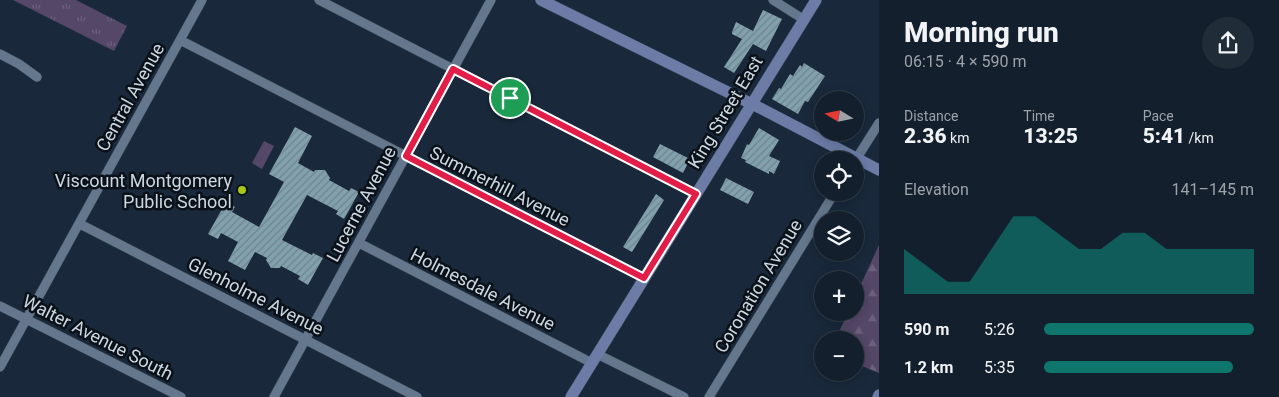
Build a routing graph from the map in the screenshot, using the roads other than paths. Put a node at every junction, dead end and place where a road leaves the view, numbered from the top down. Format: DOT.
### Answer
graph roads {
  1 [pos="202,0"];
  2 [pos="319,0"];
  3 [pos="491,0"];
  4 [pos="541,0"];
  5 [pos="773,0"];
  6 [pos="816,0"];
  7 [pos="803,19"];
  8 [pos="180,40"];
  9 [pos="0,54"];
  10 [pos="453,69"];
  11 [pos="37,77"];
  12 [pos="750,104"];
  13 [pos="879,123"];
  14 [pos="839,151"];
  15 [pos="862,151"];
  16 [pos="406,156"];
  17 [pos="864,163"];
  18 [pos="879,170"];
  19 [pos="696,194"];
  20 [pos="829,201"];
  21 [pos="80,224"];
  22 [pos="359,243"];
  23 [pos="644,278"];
  24 [pos="0,306"];
  25 [pos="26,320"];
  26 [pos="306,339"];
  27 [pos="595,358"];
  28 [pos="0,367"];
  29 [pos="181,397"];
  30 [pos="274,397"];
  31 [pos="417,397"];
  32 [pos="571,397"];
  33 [pos="684,397"];
  34 [pos="709,397"];
  1 -- 8 [label="street, Central Avenue"];
  2 -- 10 [label="street"];
  3 -- 10 [label="street, Lucerne Avenue"];
  4 -- 12 [label="main road"];
  5 -- 7 [label="street"];
  6 -- 7 [label="main road, King Street East"];
  7 -- 12 [label="main road, King Street East"];
  8 -- 16 [label="street, Summerhill Avenue"];
  8 -- 21 [label="street, Central Avenue"];
  9 -- 11 [label="street"];
  10 -- 16 [label="street, Lucerne Avenue"];
  10 -- 19 [label="street"];
  12 -- 14 [label="main road"];
  12 -- 19 [label="main road, King Street East"];
  13 -- 15 [label="street"];
  16 -- 22 [label="street, Lucerne Avenue"];
  16 -- 23 [label="street, Summerhill Avenue"];
  17 -- 18 [label="main road"];
  19 -- 23 [label="main road, King Street East"];
  20 -- 34 [label="street, Coronation Avenue"];
  21 -- 25 [label="street, Central Avenue"];
  21 -- 26 [label="street, Glenholme Avenue"];
  22 -- 26 [label="street, Lucerne Avenue"];
  22 -- 27 [label="street, Holmesdale Avenue"];
  23 -- 27 [label="main road, King Street East"];
  24 -- 25 [label="street, Walter Avenue South"];
  25 -- 28 [label="street, Central Avenue"];
  25 -- 29 [label="street, Walter Avenue South"];
  26 -- 30 [label="street, Lucerne Avenue"];
  26 -- 31 [label="street, Glenholme Avenue"];
  27 -- 32 [label="main road, King Street East"];
  27 -- 33 [label="street, Holmesdale Avenue"];
}
